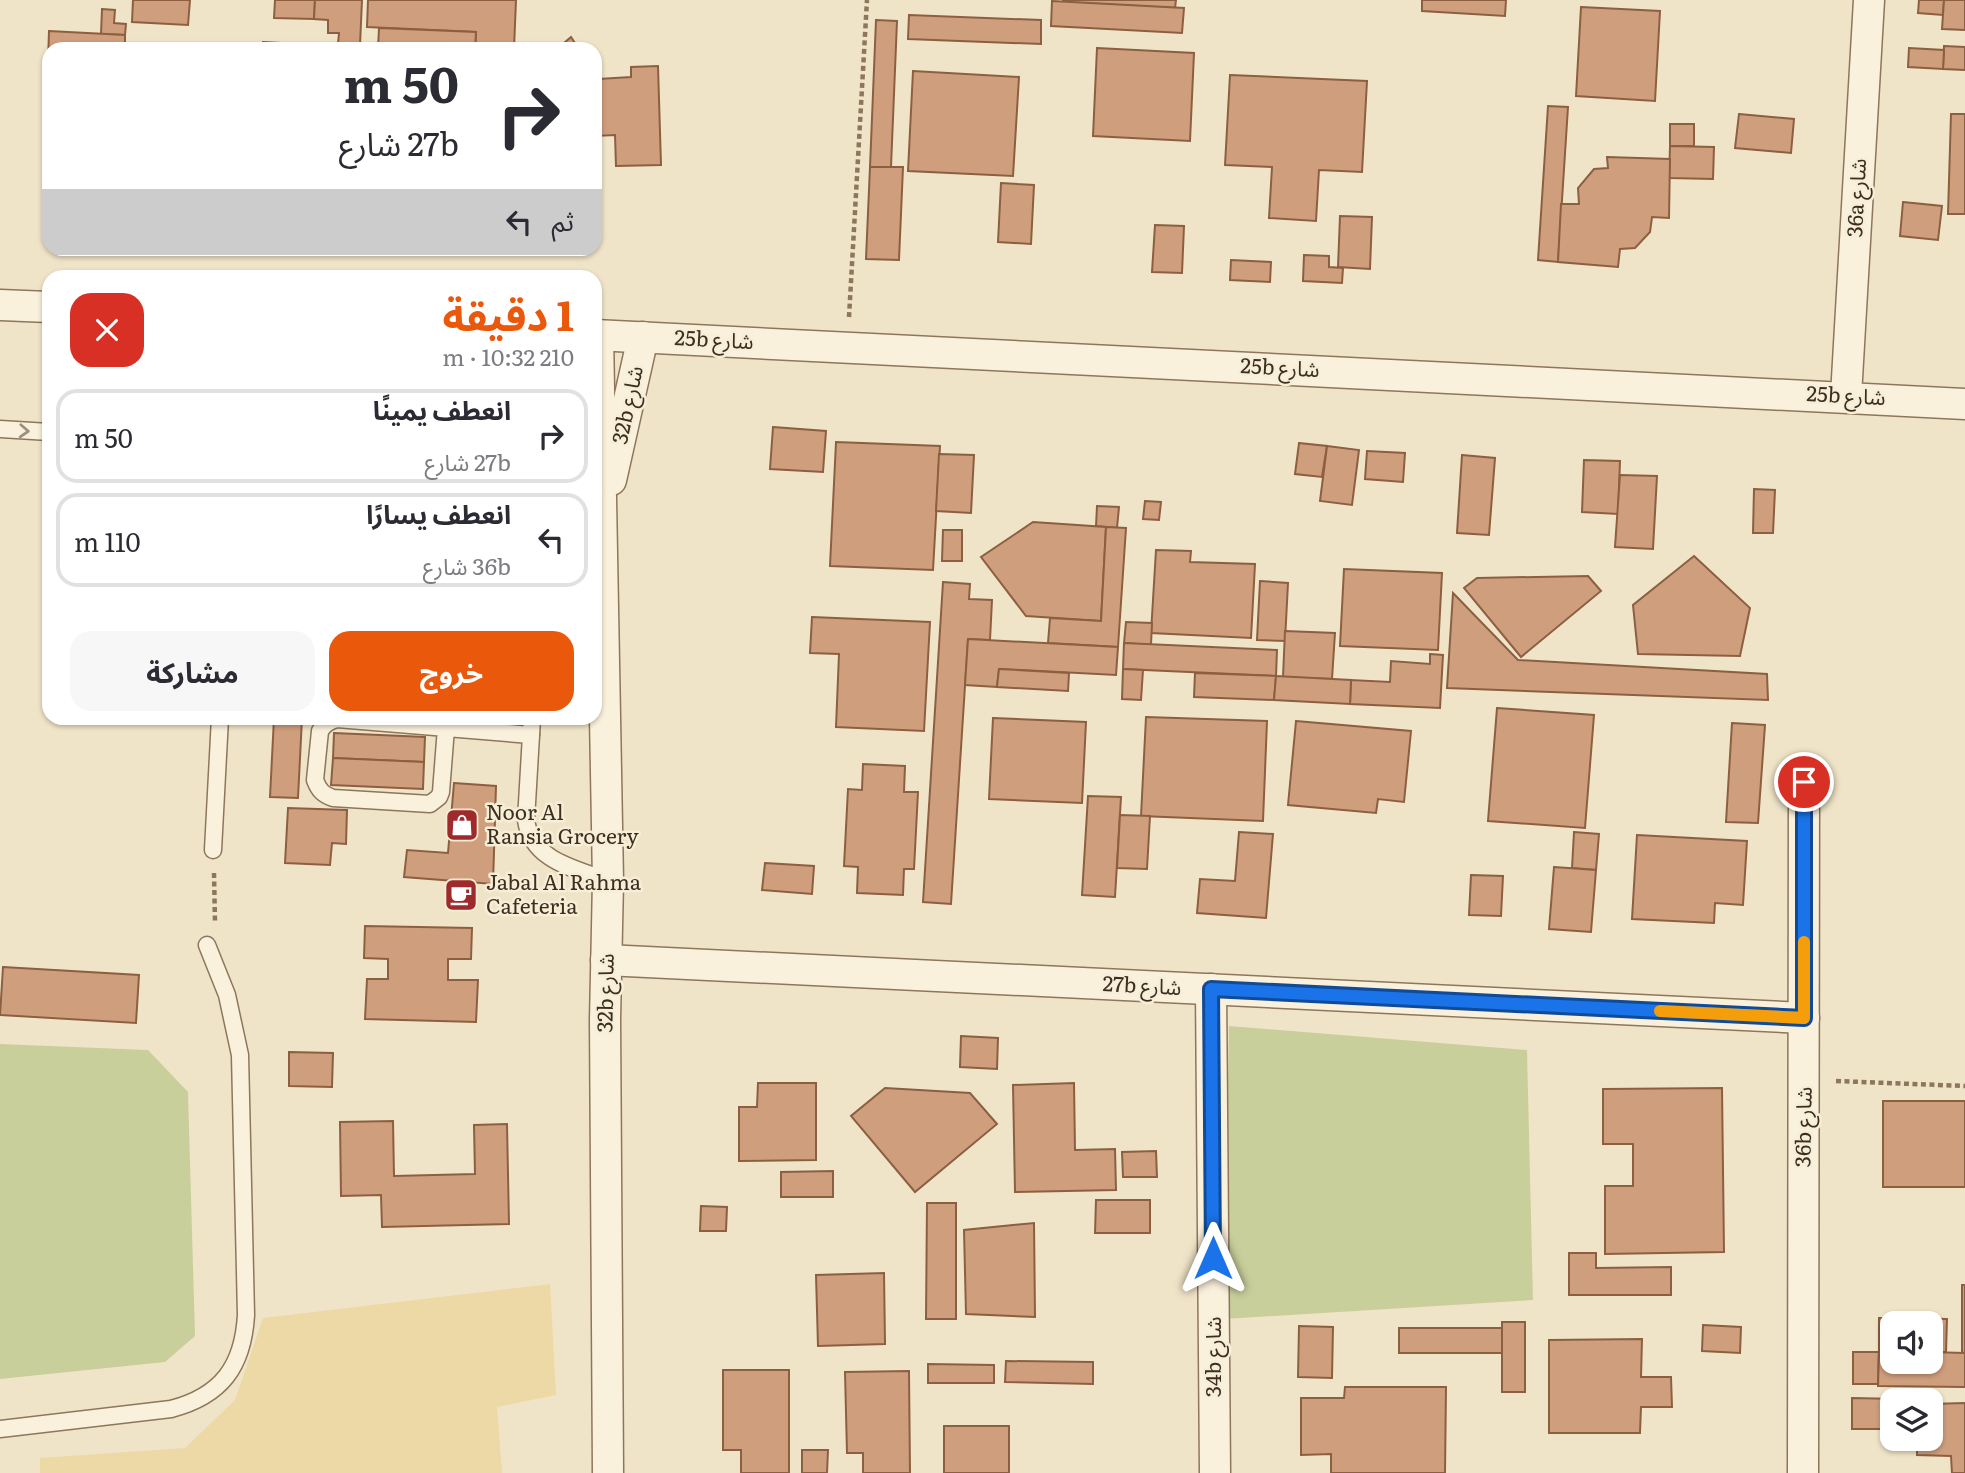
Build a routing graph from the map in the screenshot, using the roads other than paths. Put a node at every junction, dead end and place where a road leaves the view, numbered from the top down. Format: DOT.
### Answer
graph roads {
  1 [pos="1869,0"];
  2 [pos="0,305"];
  3 [pos="42,307"];
  4 [pos="602,335"];
  5 [pos="643,337"];
  6 [pos="1846,396"];
  7 [pos="1965,404"];
  8 [pos="0,429"];
  9 [pos="42,432"];
  10 [pos="602,514"];
  11 [pos="220,725"];
  12 [pos="325,725"];
  13 [pos="410,725"];
  14 [pos="532,725"];
  15 [pos="446,728"];
  16 [pos="531,735"];
  17 [pos="1804,782"];
  18 [pos="214,850"];
  19 [pos="608,881"];
  20 [pos="207,945"];
  21 [pos="606,960"];
  22 [pos="1211,989"];
  23 [pos="1804,1018"];
  24 [pos="0,1429"];
  25 [pos="608,1473"];
  26 [pos="1215,1473"];
  27 [pos="1803,1473"];
  1 -- 6 [label="street, 36a شارع"];
  2 -- 3 [label="street"];
  4 -- 5 [label="street, 25b شارع"];
  5 -- 6 [label="street, 25b شارع"];
  5 -- 10 [label="street, 32b شارع"];
  6 -- 7 [label="street, 25b شارع"];
  8 -- 9 [label="lane, one-way"];
  10 -- 19 [label="street, 32b شارع"];
  11 -- 18 [label="lane"];
  12 -- 15 [label="lane"];
  13 -- 15 [label="lane"];
  14 -- 16 [label="lane"];
  15 -- 16 [label="lane"];
  16 -- 19 [label="lane"];
  17 -- 23 [label="street, 36b شارع"];
  19 -- 21 [label="street, 32b شارع"];
  20 -- 24 [label="lane"];
  21 -- 22 [label="street, 27b شارع"];
  21 -- 25 [label="street, 32b شارع"];
  22 -- 23 [label="street, 27b شارع"];
  22 -- 26 [label="street, 34b شارع"];
  23 -- 27 [label="street, 36b شارع"];
}
